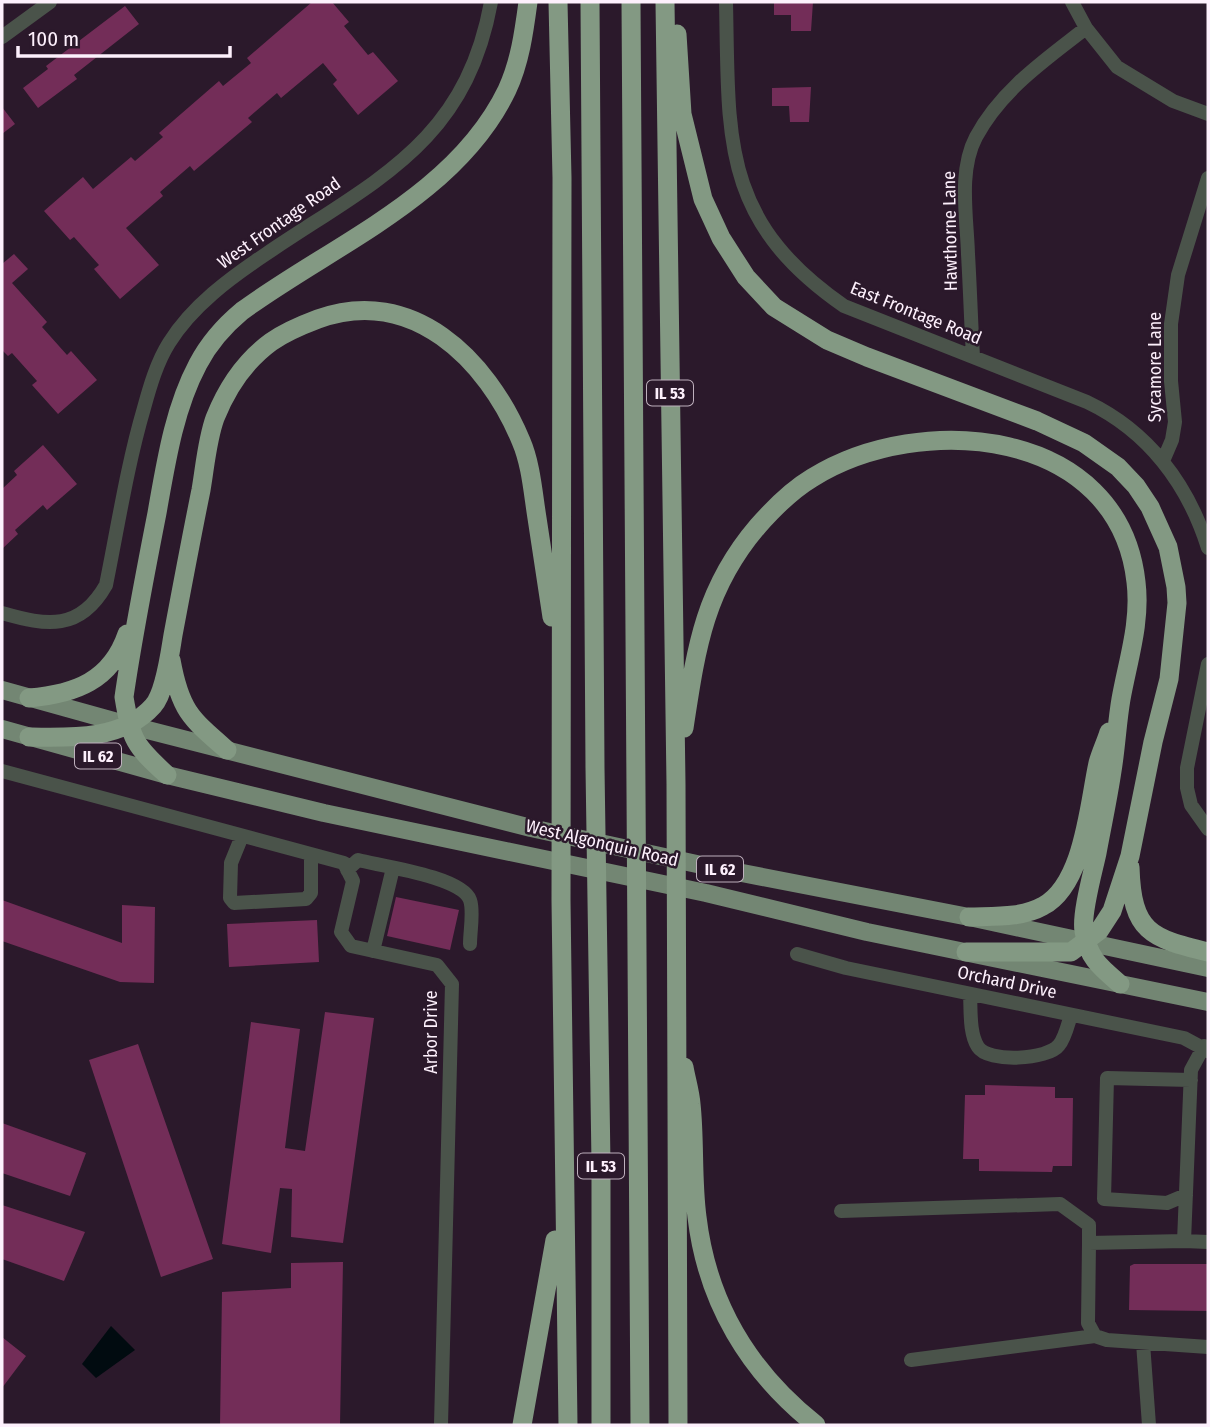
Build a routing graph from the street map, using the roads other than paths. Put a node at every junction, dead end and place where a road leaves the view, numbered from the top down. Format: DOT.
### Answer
graph roads {
  1 [pos="50,2"];
  2 [pos="491,2"];
  3 [pos="528,2"];
  4 [pos="558,2"];
  5 [pos="590,2"];
  6 [pos="631,2"];
  7 [pos="665,2"];
  8 [pos="675,2"];
  9 [pos="726,2"];
  10 [pos="1072,2"];
  11 [pos="1086,28"];
  12 [pos="2,37"];
  13 [pos="1208,114"];
  14 [pos="1208,178"];
  15 [pos="973,356"];
  16 [pos="1163,461"];
  17 [pos="1208,548"];
  18 [pos="142,590"];
  19 [pos="2,613"];
  20 [pos="170,653"];
  21 [pos="1208,664"];
  22 [pos="561,684"];
  23 [pos="2,690"];
  24 [pos="29,698"];
  25 [pos="1121,702"];
  26 [pos="128,725"];
  27 [pos="2,729"];
  28 [pos="29,737"];
  29 [pos="227,750"];
  30 [pos="2,771"];
  31 [pos="167,775"];
  32 [pos="676,784"];
  33 [pos="1204,824"];
  34 [pos="242,836"];
  35 [pos="311,855"];
  36 [pos="1130,856"];
  37 [pos="393,868"];
  38 [pos="347,870"];
  39 [pos="969,917"];
  40 [pos="1086,942"];
  41 [pos="470,944"];
  42 [pos="373,951"];
  43 [pos="966,952"];
  44 [pos="1208,952"];
  45 [pos="797,954"];
  46 [pos="1208,968"];
  47 [pos="1120,984"];
  48 [pos="970,993"];
  49 [pos="1208,1002"];
  50 [pos="1071,1014"];
  51 [pos="675,1025"];
  52 [pos="1206,1048"];
  53 [pos="1191,1080"];
  54 [pos="564,1170"];
  55 [pos="1186,1195"];
  56 [pos="841,1211"];
  57 [pos="1184,1241"];
  58 [pos="1089,1242"];
  59 [pos="1208,1242"];
  60 [pos="1095,1336"];
  61 [pos="1143,1343"];
  62 [pos="1208,1347"];
  63 [pos="911,1360"];
  64 [pos="441,1425"];
  65 [pos="522,1425"];
  66 [pos="568,1425"];
  67 [pos="601,1425"];
  68 [pos="640,1425"];
  69 [pos="678,1425"];
  70 [pos="816,1425"];
  71 [pos="1149,1425"];
  1 -- 12 [label="street"];
  2 -- 19 [label="street, West Frontage Road"];
  3 -- 18 [label="highway"];
  4 -- 22 [label="highway, IL 53"];
  5 -- 67 [label="highway, IL 53"];
  6 -- 68 [label="highway, IL 53"];
  7 -- 32 [label="highway, IL 53"];
  8 -- 36 [label="highway"];
  9 -- 15 [label="street, East Frontage Road"];
  10 -- 11 [label="street"];
  11 -- 13 [label="street"];
  11 -- 15 [label="street, Hawthorne Lane"];
  14 -- 16 [label="street, Sycamore Lane"];
  15 -- 16 [label="street, East Frontage Road"];
  16 -- 17 [label="street"];
  18 -- 24 [label="highway"];
  18 -- 26 [label="highway"];
  20 -- 22 [label="highway"];
  20 -- 26 [label="highway"];
  20 -- 29 [label="highway"];
  21 -- 33 [label="street"];
  22 -- 54 [label="highway, IL 53"];
  23 -- 24 [label="main road, West Algonquin Road / IL 62"];
  24 -- 26 [label="main road, West Algonquin Road / IL 62"];
  25 -- 32 [label="highway"];
  25 -- 39 [label="highway"];
  25 -- 40 [label="highway"];
  26 -- 28 [label="highway"];
  26 -- 29 [label="main road, West Algonquin Road / IL 62"];
  26 -- 31 [label="highway"];
  27 -- 28 [label="main road, West Algonquin Road / IL 62"];
  28 -- 31 [label="main road, West Algonquin Road / IL 62"];
  29 -- 39 [label="main road, West Algonquin Road / IL 62"];
  30 -- 34 [label="street"];
  31 -- 43 [label="main road, West Algonquin Road / IL 62"];
  32 -- 51 [label="highway, IL 53"];
  34 -- 35 [label="street"];
  34 -- 35 [label="street"];
  35 -- 38 [label="street"];
  36 -- 40 [label="highway"];
  36 -- 44 [label="highway"];
  37 -- 38 [label="street"];
  37 -- 41 [label="street"];
  37 -- 42 [label="street"];
  38 -- 42 [label="street, Arbor Drive"];
  39 -- 40 [label="main road, West Algonquin Road / IL 62"];
  40 -- 43 [label="highway"];
  40 -- 46 [label="main road, West Algonquin Road / IL 62"];
  40 -- 47 [label="highway"];
  42 -- 64 [label="street, Arbor Drive"];
  43 -- 47 [label="main road, West Algonquin Road / IL 62"];
  45 -- 48 [label="street, Orchard Drive"];
  47 -- 49 [label="main road, West Algonquin Road / IL 62"];
  48 -- 50 [label="street, Orchard Drive"];
  48 -- 50 [label="street"];
  50 -- 52 [label="street, Orchard Drive"];
  51 -- 69 [label="highway, IL 53"];
  51 -- 70 [label="highway"];
  52 -- 53 [label="street"];
  53 -- 55 [label="street"];
  53 -- 55 [label="street"];
  54 -- 65 [label="highway"];
  54 -- 66 [label="highway, IL 53"];
  55 -- 57 [label="street"];
  56 -- 58 [label="street"];
  57 -- 58 [label="street"];
  57 -- 59 [label="street"];
  58 -- 60 [label="street"];
  60 -- 61 [label="street"];
  60 -- 63 [label="street"];
  61 -- 62 [label="street"];
  61 -- 71 [label="street"];
}
